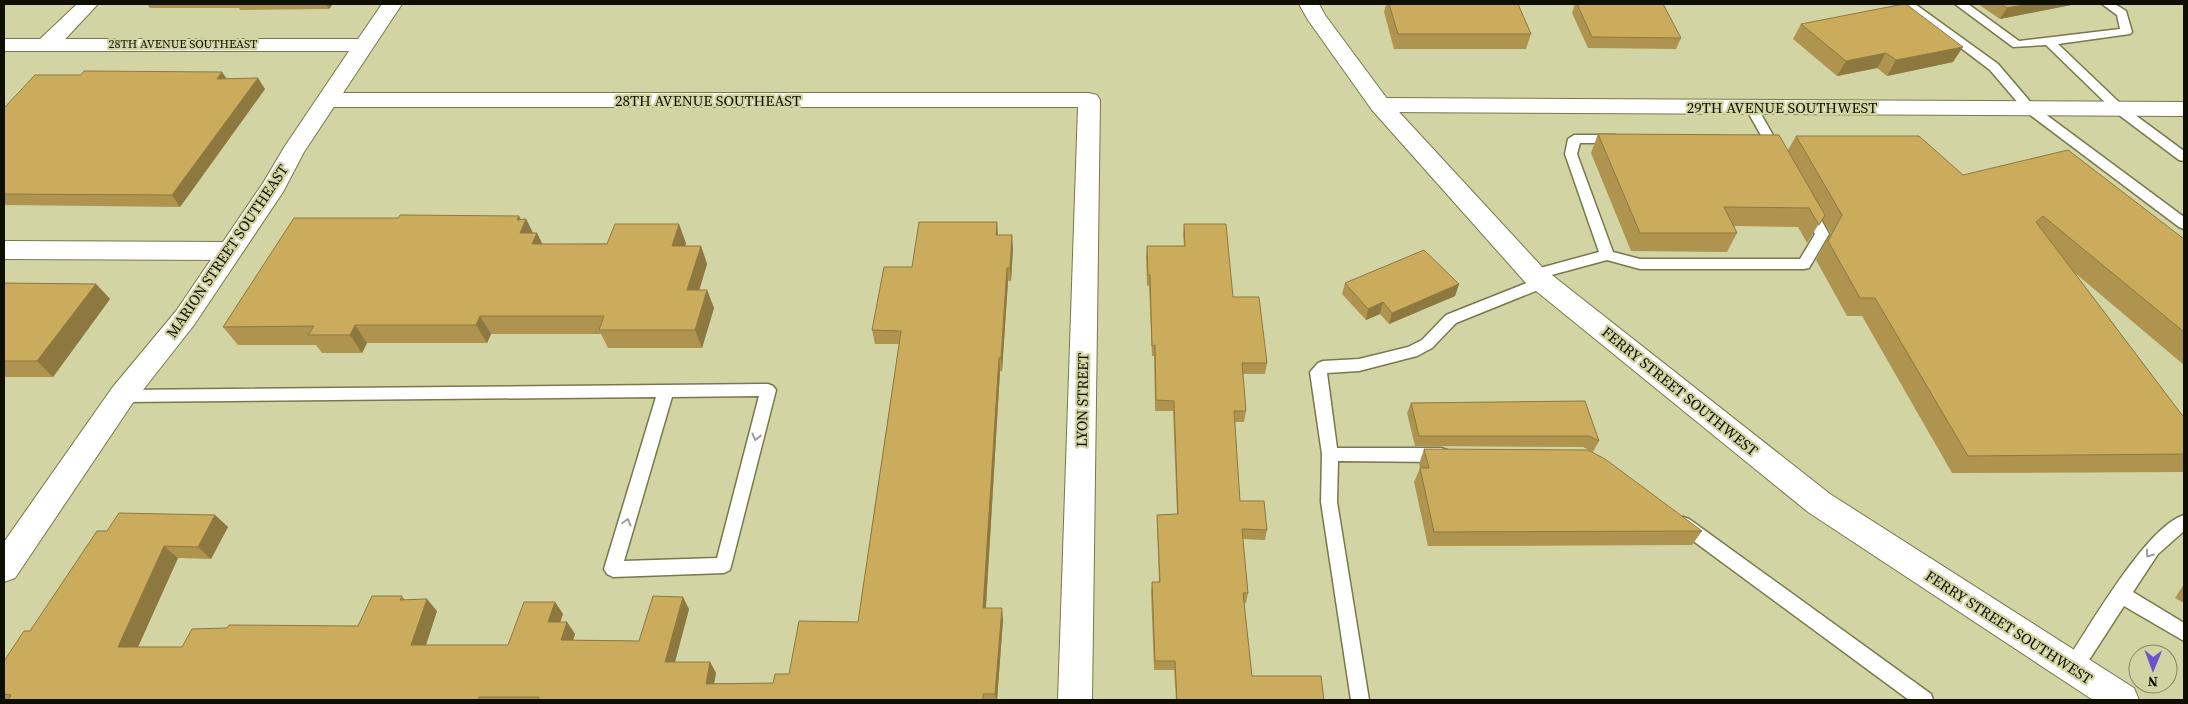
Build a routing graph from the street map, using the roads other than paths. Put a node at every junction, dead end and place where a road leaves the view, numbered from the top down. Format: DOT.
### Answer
graph roads {
  1 [pos="88,4"];
  2 [pos="392,4"];
  3 [pos="1309,4"];
  4 [pos="1908,4"];
  5 [pos="1962,4"];
  6 [pos="2108,4"];
  7 [pos="2049,42"];
  8 [pos="48,44"];
  9 [pos="4,45"];
  10 [pos="363,45"];
  11 [pos="328,100"];
  12 [pos="1089,100"];
  13 [pos="1380,105"];
  14 [pos="1750,107"];
  15 [pos="2029,108"];
  16 [pos="2119,108"];
  17 [pos="2184,109"];
  18 [pos="1633,139"];
  19 [pos="1749,139"];
  20 [pos="1769,139"];
  21 [pos="2166,144"];
  22 [pos="2184,147"];
  23 [pos="2184,157"];
  24 [pos="1783,165"];
  25 [pos="1803,199"];
  26 [pos="2184,224"];
  27 [pos="4,250"];
  28 [pos="228,251"];
  29 [pos="1607,255"];
  30 [pos="1538,278"];
  31 [pos="666,391"];
  32 [pos="122,396"];
  33 [pos="1330,454"];
  34 [pos="1456,455"];
  35 [pos="1667,512"];
  36 [pos="2184,522"];
  37 [pos="4,568"];
  38 [pos="2121,594"];
  39 [pos="2184,633"];
  40 [pos="2073,668"];
  41 [pos="1075,700"];
  42 [pos="1360,700"];
  43 [pos="1924,700"];
  44 [pos="2122,700"];
  1 -- 8 [label="street"];
  2 -- 10 [label="street, MARION STREET SOUTHEAST"];
  3 -- 13 [label="street, FERRY STREET SOUTHWEST"];
  4 -- 15 [label="lane"];
  5 -- 7 [label="lane"];
  6 -- 7 [label="lane"];
  7 -- 16 [label="lane"];
  8 -- 9 [label="street, 28TH AVENUE SOUTHEAST"];
  8 -- 10 [label="street, 28TH AVENUE SOUTHEAST"];
  10 -- 11 [label="street, MARION STREET SOUTHEAST"];
  11 -- 12 [label="street, 28TH AVENUE SOUTHEAST"];
  11 -- 28 [label="street, MARION STREET SOUTHEAST"];
  12 -- 41 [label="street, LYON STREET"];
  13 -- 14 [label="street, 29TH AVENUE SOUTHWEST"];
  13 -- 30 [label="street, FERRY STREET SOUTHWEST"];
  14 -- 15 [label="street, 29TH AVENUE SOUTHWEST"];
  14 -- 20 [label="lane"];
  15 -- 16 [label="street, 29TH AVENUE SOUTHWEST"];
  15 -- 26 [label="lane"];
  16 -- 17 [label="street, 29TH AVENUE SOUTHWEST"];
  16 -- 21 [label="lane"];
  18 -- 29 [label="lane"];
  19 -- 20 [label="lane"];
  20 -- 24 [label="lane"];
  21 -- 22 [label="lane"];
  21 -- 23 [label="lane"];
  25 -- 29 [label="lane"];
  27 -- 28 [label="street"];
  28 -- 32 [label="street, MARION STREET SOUTHEAST"];
  29 -- 30 [label="lane"];
  30 -- 33 [label="lane"];
  30 -- 40 [label="street, FERRY STREET SOUTHWEST"];
  31 -- 31 [label="lane, one-way"];
  31 -- 32 [label="lane"];
  32 -- 37 [label="street, MARION STREET SOUTHEAST"];
  33 -- 34 [label="lane"];
  33 -- 42 [label="lane"];
  35 -- 43 [label="lane"];
  36 -- 38 [label="lane, one-way"];
  38 -- 39 [label="lane"];
  38 -- 40 [label="lane"];
  40 -- 44 [label="street, FERRY STREET SOUTHWEST"];
}
